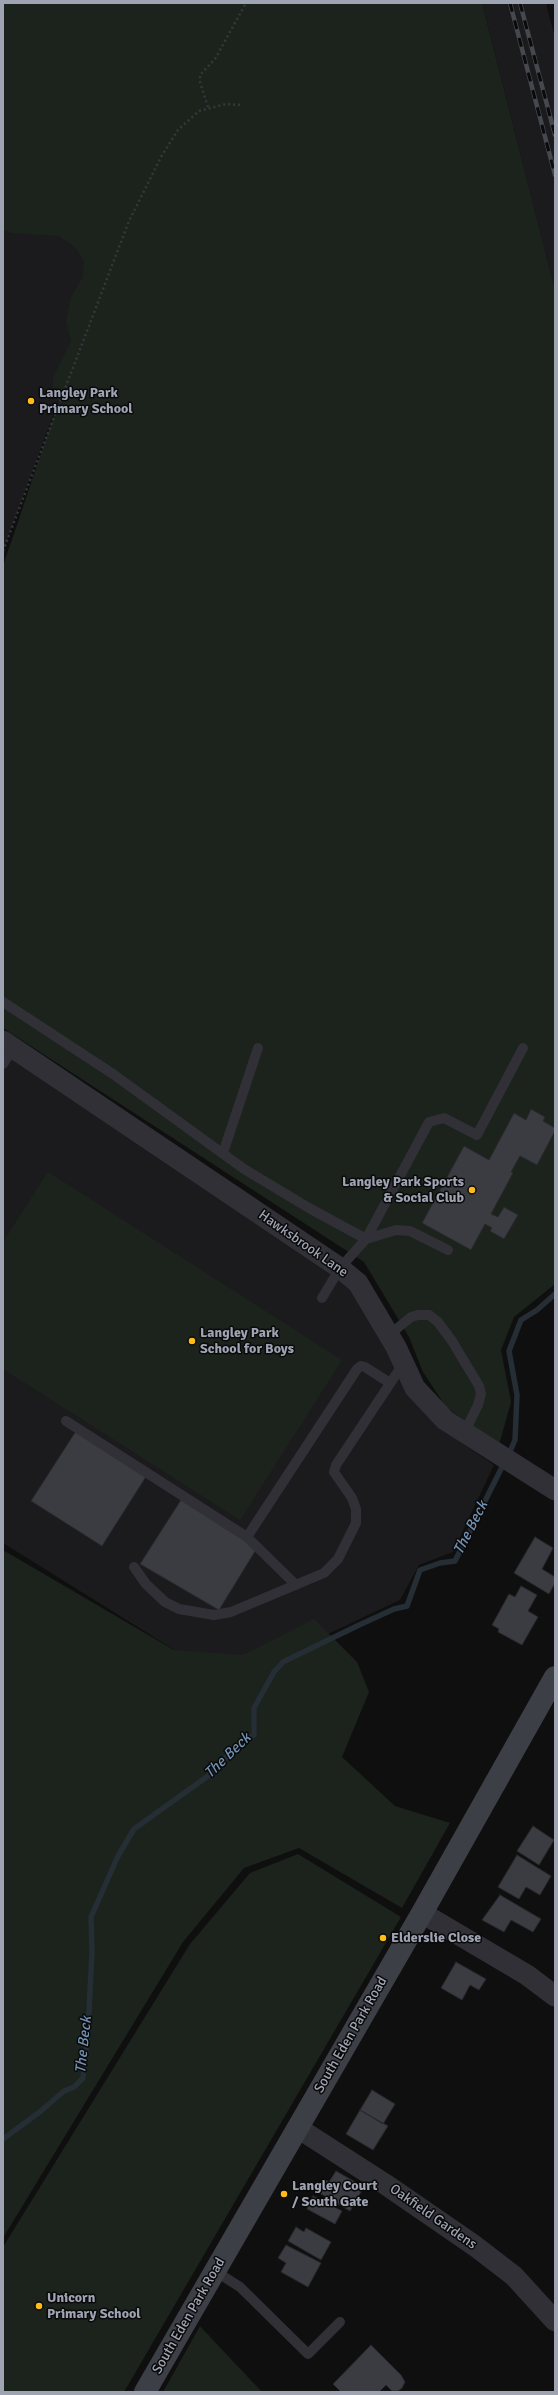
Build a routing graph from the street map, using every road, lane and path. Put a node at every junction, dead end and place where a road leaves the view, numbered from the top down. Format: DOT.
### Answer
graph roads {
  1 [pos="246,3"];
  2 [pos="240,105"];
  3 [pos="208,108"];
  4 [pos="3,551"];
  5 [pos="3,1002"];
  6 [pos="258,1048"];
  7 [pos="523,1048"];
  8 [pos="6,1051"];
  9 [pos="223,1153"];
  10 [pos="366,1239"];
  11 [pos="448,1250"];
  12 [pos="340,1268"];
  13 [pos="322,1298"];
  14 [pos="389,1335"];
  15 [pos="403,1364"];
  16 [pos="390,1383"];
  17 [pos="66,1421"];
  18 [pos="464,1433"];
  19 [pos="555,1490"];
  20 [pos="247,1537"];
  21 [pos="134,1567"];
  22 [pos="296,1585"];
  23 [pos="555,1677"];
  24 [pos="422,1913"];
  25 [pos="555,1996"];
  26 [pos="298,2128"];
  27 [pos="215,2271"];
  28 [pos="555,2321"];
  29 [pos="340,2322"];
  30 [pos="145,2392"];
  1 -- 3 [label="path"];
  2 -- 3 [label="path"];
  3 -- 4 [label="path"];
  5 -- 9 [label="lane"];
  6 -- 9 [label="lane"];
  7 -- 10 [label="lane"];
  8 -- 12 [label="street, Hawksbrook Lane"];
  9 -- 10 [label="lane"];
  10 -- 11 [label="lane"];
  10 -- 12 [label="lane"];
  12 -- 13 [label="lane"];
  12 -- 14 [label="street, Hawksbrook Lane"];
  14 -- 15 [label="street, Hawksbrook Lane"];
  14 -- 18 [label="lane"];
  15 -- 16 [label="lane"];
  15 -- 18 [label="street, Hawksbrook Lane"];
  16 -- 20 [label="lane"];
  16 -- 22 [label="lane"];
  17 -- 20 [label="lane"];
  18 -- 19 [label="street, Hawksbrook Lane"];
  20 -- 22 [label="lane"];
  21 -- 22 [label="lane"];
  23 -- 24 [label="main road, South Eden Park Road"];
  24 -- 25 [label="street"];
  24 -- 26 [label="main road, South Eden Park Road"];
  26 -- 27 [label="main road, South Eden Park Road"];
  26 -- 28 [label="street, Oakfield Gardens"];
  27 -- 29 [label="lane"];
  27 -- 30 [label="main road, South Eden Park Road"];
}
